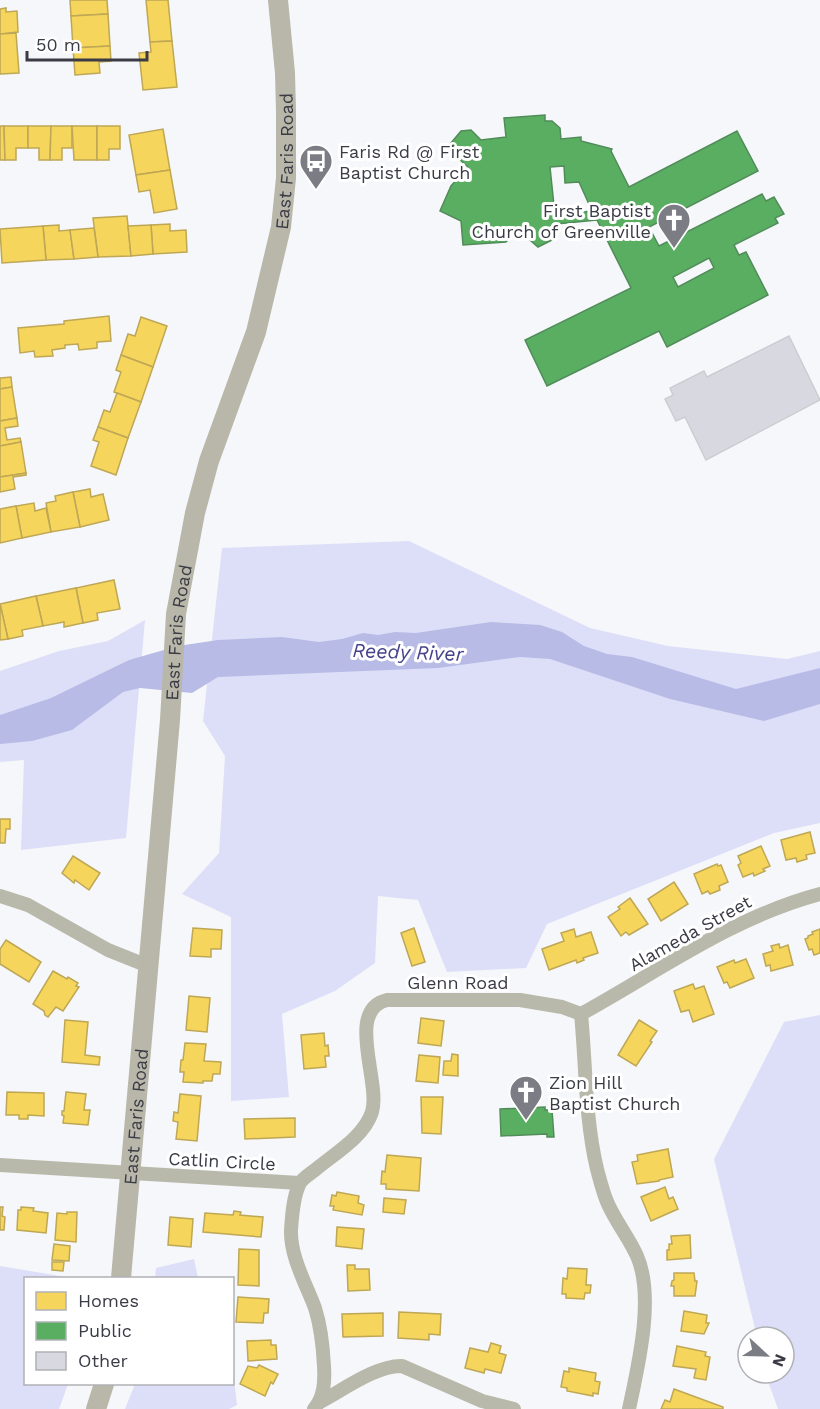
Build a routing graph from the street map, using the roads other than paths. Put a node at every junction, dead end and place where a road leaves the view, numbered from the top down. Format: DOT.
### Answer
graph roads {
  1 [pos="278,0"];
  2 [pos="820,894"];
  3 [pos="0,896"];
  4 [pos="148,966"];
  5 [pos="581,1014"];
  6 [pos="0,1165"];
  7 [pos="129,1174"];
  8 [pos="299,1183"];
  9 [pos="121,1277"];
  10 [pos="103,1385"];
  11 [pos="317,1405"];
  12 [pos="96,1409"];
  13 [pos="514,1409"];
  14 [pos="629,1409"];
  1 -- 4 [label="main road, East Faris Road"];
  2 -- 5 [label="street, Alameda Street"];
  3 -- 4 [label="street"];
  4 -- 7 [label="main road, East Faris Road"];
  5 -- 8 [label="street, Glenn Road"];
  5 -- 14 [label="street"];
  6 -- 7 [label="street, Catlin Circle"];
  7 -- 8 [label="street, Catlin Circle"];
  7 -- 9 [label="main road, East Faris Road"];
  8 -- 11 [label="street"];
  10 -- 12 [label="main road"];
  11 -- 13 [label="street"];
}
